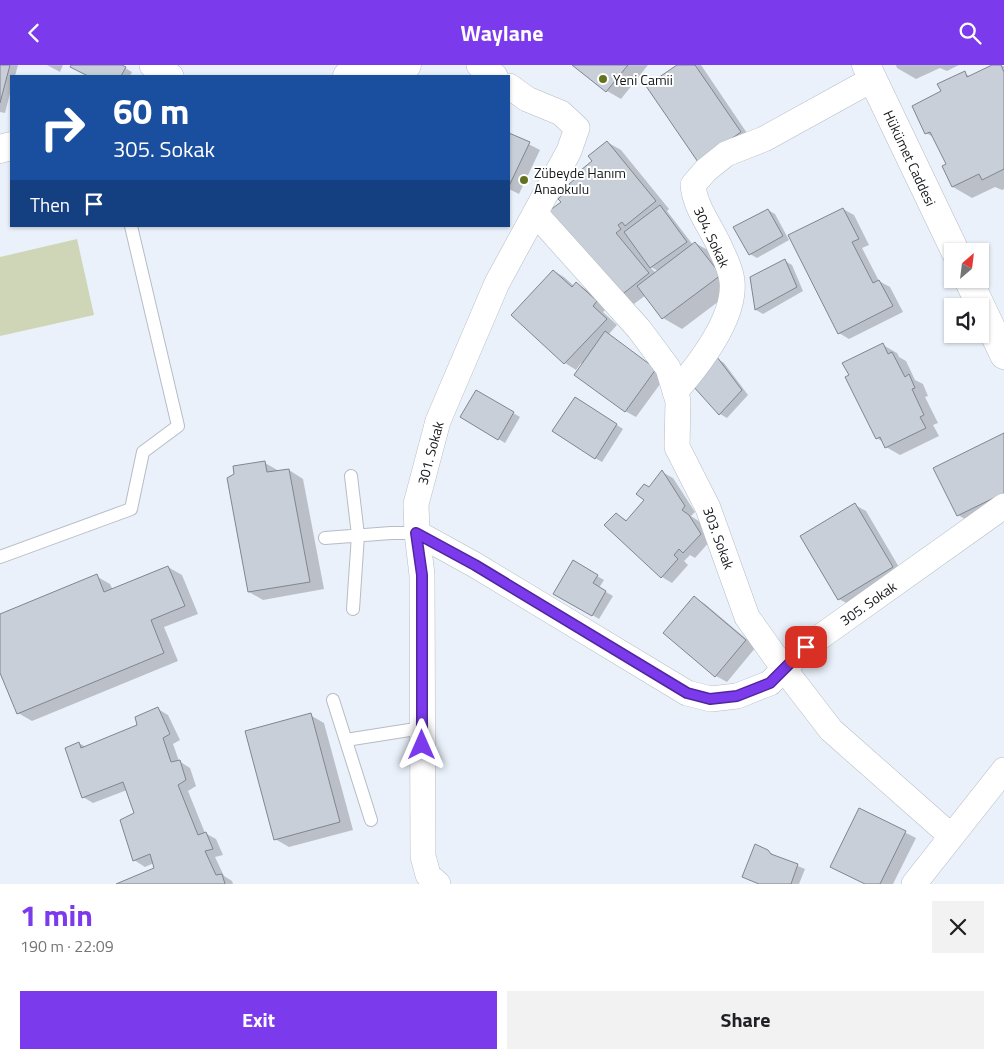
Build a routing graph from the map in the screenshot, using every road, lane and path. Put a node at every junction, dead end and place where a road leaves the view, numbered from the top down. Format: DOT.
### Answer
graph roads {
  1 [pos="152,65"];
  2 [pos="407,65"];
  3 [pos="479,65"];
  4 [pos="869,72"];
  5 [pos="169,75"];
  6 [pos="352,75"];
  7 [pos="494,75"];
  8 [pos="510,87"];
  9 [pos="535,213"];
  10 [pos="131,227"];
  11 [pos="951,243"];
  12 [pos="972,288"];
  13 [pos="1004,355"];
  14 [pos="676,392"];
  15 [pos="351,475"];
  16 [pos="1004,506"];
  17 [pos="416,533"];
  18 [pos="358,535"];
  19 [pos="326,538"];
  20 [pos="0,557"];
  21 [pos="353,609"];
  22 [pos="784,669"];
  23 [pos="333,700"];
  24 [pos="422,729"];
  25 [pos="346,740"];
  26 [pos="1004,770"];
  27 [pos="371,820"];
  28 [pos="951,836"];
  29 [pos="438,884"];
  30 [pos="914,884"];
  1 -- 5 [label="street"];
  2 -- 6 [label="street"];
  3 -- 7 [label="street"];
  4 -- 11 [label="street, Hükümet Caddesi"];
  4 -- 14 [label="street, 304. Sokak"];
  8 -- 9 [label="street, 301. Sokak"];
  9 -- 14 [label="street, 303. Sokak"];
  9 -- 17 [label="street, 301. Sokak"];
  10 -- 20 [label="lane"];
  12 -- 13 [label="street"];
  14 -- 22 [label="street, 303. Sokak"];
  15 -- 18 [label="lane"];
  16 -- 22 [label="street, 305. Sokak"];
  17 -- 18 [label="lane"];
  17 -- 22 [label="street, 305. Sokak"];
  17 -- 24 [label="street, 301. Sokak"];
  18 -- 19 [label="lane"];
  18 -- 21 [label="lane"];
  22 -- 28 [label="street, 303. Sokak"];
  23 -- 25 [label="lane"];
  24 -- 25 [label="lane"];
  24 -- 29 [label="street, 301. Sokak"];
  25 -- 27 [label="lane"];
  26 -- 28 [label="street"];
  28 -- 30 [label="street"];
}
